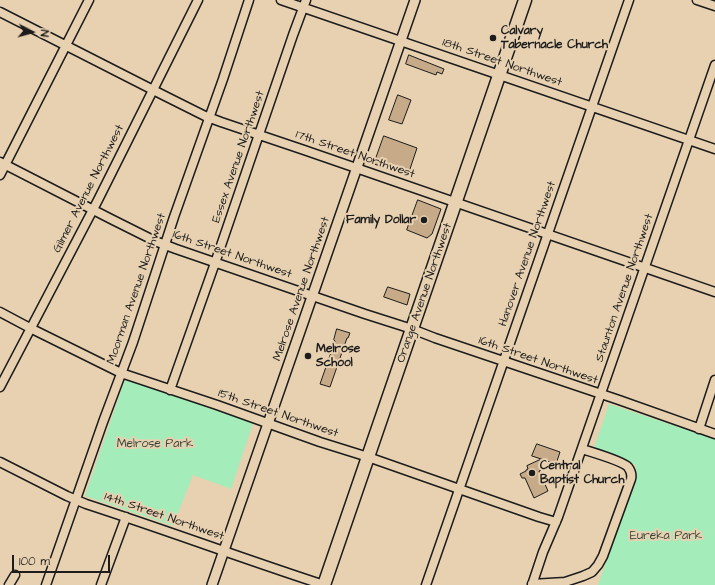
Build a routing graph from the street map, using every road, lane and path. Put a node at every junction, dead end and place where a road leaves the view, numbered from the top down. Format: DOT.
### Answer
graph roads {
  1 [pos="90,0"];
  2 [pos="198,0"];
  3 [pos="250,0"];
  4 [pos="282,0"];
  5 [pos="415,0"];
  6 [pos="525,0"];
  7 [pos="629,0"];
  8 [pos="697,0"];
  9 [pos="305,4"];
  10 [pos="715,6"];
  11 [pos="0,12"];
  12 [pos="400,41"];
  13 [pos="66,46"];
  14 [pos="715,65"];
  15 [pos="499,75"];
  16 [pos="153,90"];
  17 [pos="591,106"];
  18 [pos="209,117"];
  19 [pos="259,135"];
  20 [pos="689,140"];
  21 [pos="715,149"];
  22 [pos="3,164"];
  23 [pos="356,168"];
  24 [pos="0,175"];
  25 [pos="456,202"];
  26 [pos="93,209"];
  27 [pos="547,234"];
  28 [pos="165,244"];
  29 [pos="215,263"];
  30 [pos="645,268"];
  31 [pos="715,292"];
  32 [pos="312,296"];
  33 [pos="0,312"];
  34 [pos="30,328"];
  35 [pos="412,329"];
  36 [pos="503,362"];
  37 [pos="121,373"];
  38 [pos="715,380"];
  39 [pos="0,387"];
  40 [pos="170,390"];
  41 [pos="601,394"];
  42 [pos="268,424"];
  43 [pos="699,429"];
  44 [pos="715,434"];
  45 [pos="582,449"];
  46 [pos="368,457"];
  47 [pos="0,462"];
  48 [pos="459,489"];
  49 [pos="76,500"];
  50 [pos="126,517"];
  51 [pos="556,522"];
  52 [pos="224,551"];
  53 [pos="15,575"];
  54 [pos="532,584"];
  55 [pos="9,585"];
  56 [pos="46,585"];
  57 [pos="101,585"];
  58 [pos="212,585"];
  59 [pos="324,585"];
  60 [pos="426,585"];
  1 -- 13 [label="street"];
  2 -- 16 [label="street, Gilmer Avenue Northwest"];
  3 -- 18 [label="street, Moorman Avenue Northwest"];
  4 -- 9 [label="street, 18th Street Northwest"];
  5 -- 12 [label="street, Melrose Avenue Northwest"];
  6 -- 15 [label="main road, Orange Avenue Northwest"];
  7 -- 17 [label="street, Hanover Avenue Northwest"];
  8 -- 10 [label="street"];
  9 -- 12 [label="street, 18th Street Northwest"];
  9 -- 19 [label="street, Essex Avenue Northwest"];
  11 -- 13 [label="street, 17th Street Northwest"];
  12 -- 15 [label="street, 18th Street Northwest"];
  12 -- 23 [label="street, Melrose Avenue Northwest"];
  13 -- 16 [label="street, 17th Street Northwest"];
  13 -- 22 [label="street"];
  14 -- 20 [label="street, Staunton Avenue Northwest"];
  15 -- 17 [label="street, 18th Street Northwest"];
  15 -- 25 [label="main road, Orange Avenue Northwest"];
  16 -- 18 [label="street, 17th Street Northwest"];
  16 -- 26 [label="street, Gilmer Avenue Northwest"];
  17 -- 20 [label="street, 18th Street Northwest"];
  17 -- 27 [label="street, Hanover Avenue Northwest"];
  18 -- 19 [label="street, 17th Street Northwest"];
  18 -- 28 [label="street, Moorman Avenue Northwest"];
  19 -- 23 [label="street, 17th Street Northwest"];
  19 -- 29 [label="street, Essex Avenue Northwest"];
  20 -- 21 [label="street, 18th Street Northwest"];
  20 -- 30 [label="street, Staunton Avenue Northwest"];
  22 -- 24 [label="street"];
  22 -- 26 [label="street, 16th Street Northwest"];
  23 -- 25 [label="street, 17th Street Northwest"];
  23 -- 32 [label="street, Melrose Avenue Northwest"];
  25 -- 27 [label="street, 17th Street Northwest"];
  25 -- 35 [label="main road, Orange Avenue Northwest"];
  26 -- 28 [label="street, 16th Street Northwest"];
  26 -- 34 [label="street, Gilmer Avenue Northwest"];
  27 -- 30 [label="street, 17th Street Northwest"];
  27 -- 36 [label="street, Hanover Avenue Northwest"];
  28 -- 29 [label="street, 16th Street Northwest"];
  28 -- 37 [label="street, Moorman Avenue Northwest"];
  29 -- 32 [label="street, 16th Street Northwest"];
  29 -- 40 [label="street, Essex Avenue Northwest"];
  30 -- 31 [label="street, 17th Street Northwest"];
  30 -- 41 [label="street, Staunton Avenue Northwest"];
  32 -- 35 [label="street, 16th Street Northwest"];
  32 -- 42 [label="street, Melrose Avenue Northwest"];
  33 -- 34 [label="street, 15th Street Northwest"];
  34 -- 37 [label="street, 15th Street Northwest"];
  34 -- 39 [label="street, Gilmer Avenue Northwest"];
  35 -- 36 [label="street, 16th Street Northwest"];
  35 -- 46 [label="main road, Orange Avenue Northwest"];
  36 -- 41 [label="street, 16th Street Northwest"];
  36 -- 48 [label="street, Hanover Avenue Northwest"];
  37 -- 40 [label="street, 15th Street Northwest"];
  37 -- 49 [label="street, Moorman Avenue Northwest"];
  38 -- 43 [label="street"];
  40 -- 42 [label="street, 15th Street Northwest"];
  41 -- 43 [label="street, 16th Street Northwest"];
  41 -- 45 [label="street, Staunton Avenue Northwest"];
  42 -- 46 [label="street, 15th Street Northwest"];
  42 -- 52 [label="street, Melrose Avenue Northwest"];
  43 -- 44 [label="street, 16th Street Northwest"];
  45 -- 51 [label="street, Staunton Avenue Northwest"];
  45 -- 54 [label="street"];
  46 -- 48 [label="street, 15th Street Northwest"];
  46 -- 59 [label="main road, Orange Avenue Northwest"];
  47 -- 49 [label="street, 14th Street Northwest"];
  48 -- 51 [label="street, 15th Street Northwest"];
  48 -- 60 [label="street, Hanover Avenue Northwest"];
  49 -- 50 [label="street, 14th Street Northwest"];
  49 -- 56 [label="street, Moorman Avenue Northwest"];
  50 -- 52 [label="street, 14th Street Northwest"];
  50 -- 57 [label="street"];
  51 -- 54 [label="street, Staunton Avenue Northwest"];
  52 -- 58 [label="street, Melrose Avenue Northwest"];
  52 -- 59 [label="street, 14th Street Northwest"];
  53 -- 55 [label="street"];
}
